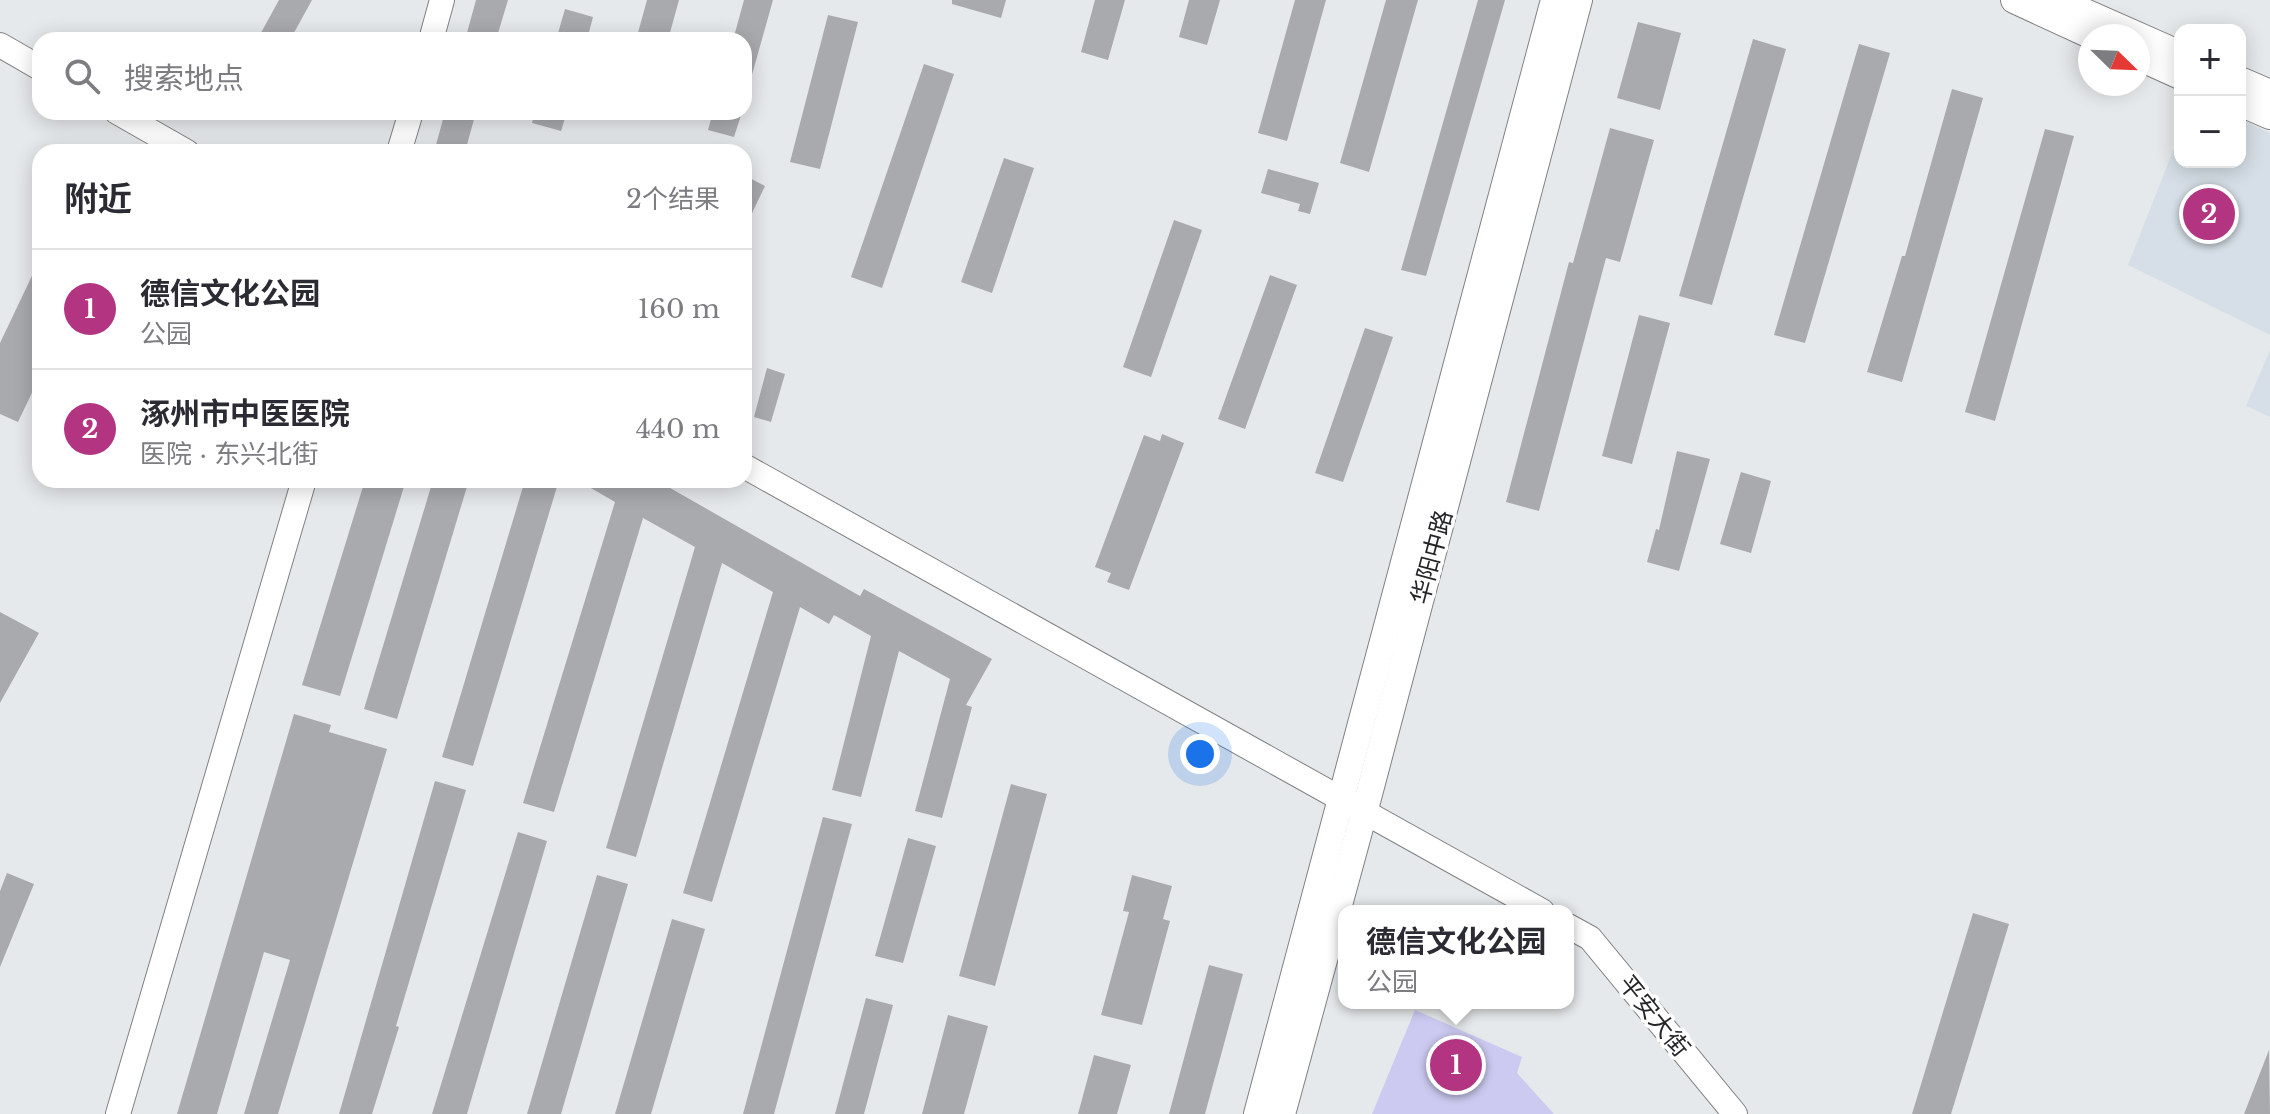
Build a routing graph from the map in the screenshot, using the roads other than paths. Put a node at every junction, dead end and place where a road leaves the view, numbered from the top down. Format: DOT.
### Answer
graph roads {
  1 [pos="442,0"];
  2 [pos="1554,0"];
  3 [pos="1579,0"];
  4 [pos="2014,0"];
  5 [pos="2058,0"];
  6 [pos="2078,30"];
  7 [pos="433,32"];
  8 [pos="0,45"];
  9 [pos="2174,51"];
  10 [pos="2150,62"];
  11 [pos="32,63"];
  12 [pos="2174,73"];
  13 [pos="2246,83"];
  14 [pos="2270,93"];
  15 [pos="2246,106"];
  16 [pos="2270,116"];
  17 [pos="131,120"];
  18 [pos="409,120"];
  19 [pos="173,144"];
  20 [pos="401,144"];
  21 [pos="752,470"];
  22 [pos="302,488"];
  23 [pos="1354,807"];
  24 [pos="1531,905"];
  25 [pos="1574,929"];
  26 [pos="118,1114"];
  27 [pos="1257,1114"];
  28 [pos="1282,1114"];
  29 [pos="1735,1114"];
  1 -- 7 [label="street"];
  2 -- 23 [label="main road, 华阳中路"];
  3 -- 23 [label="main road, 华阳中路"];
  4 -- 6 [label="main road"];
  5 -- 9 [label="main road"];
  8 -- 11 [label="street"];
  10 -- 12 [label="main road"];
  13 -- 14 [label="main road"];
  15 -- 16 [label="main road"];
  17 -- 19 [label="street"];
  18 -- 20 [label="street"];
  21 -- 23 [label="street"];
  22 -- 26 [label="street"];
  23 -- 24 [label="street"];
  23 -- 27 [label="main road, 华阳中路"];
  23 -- 28 [label="main road, 华阳中路"];
  25 -- 29 [label="street, 平安大街"];
}
